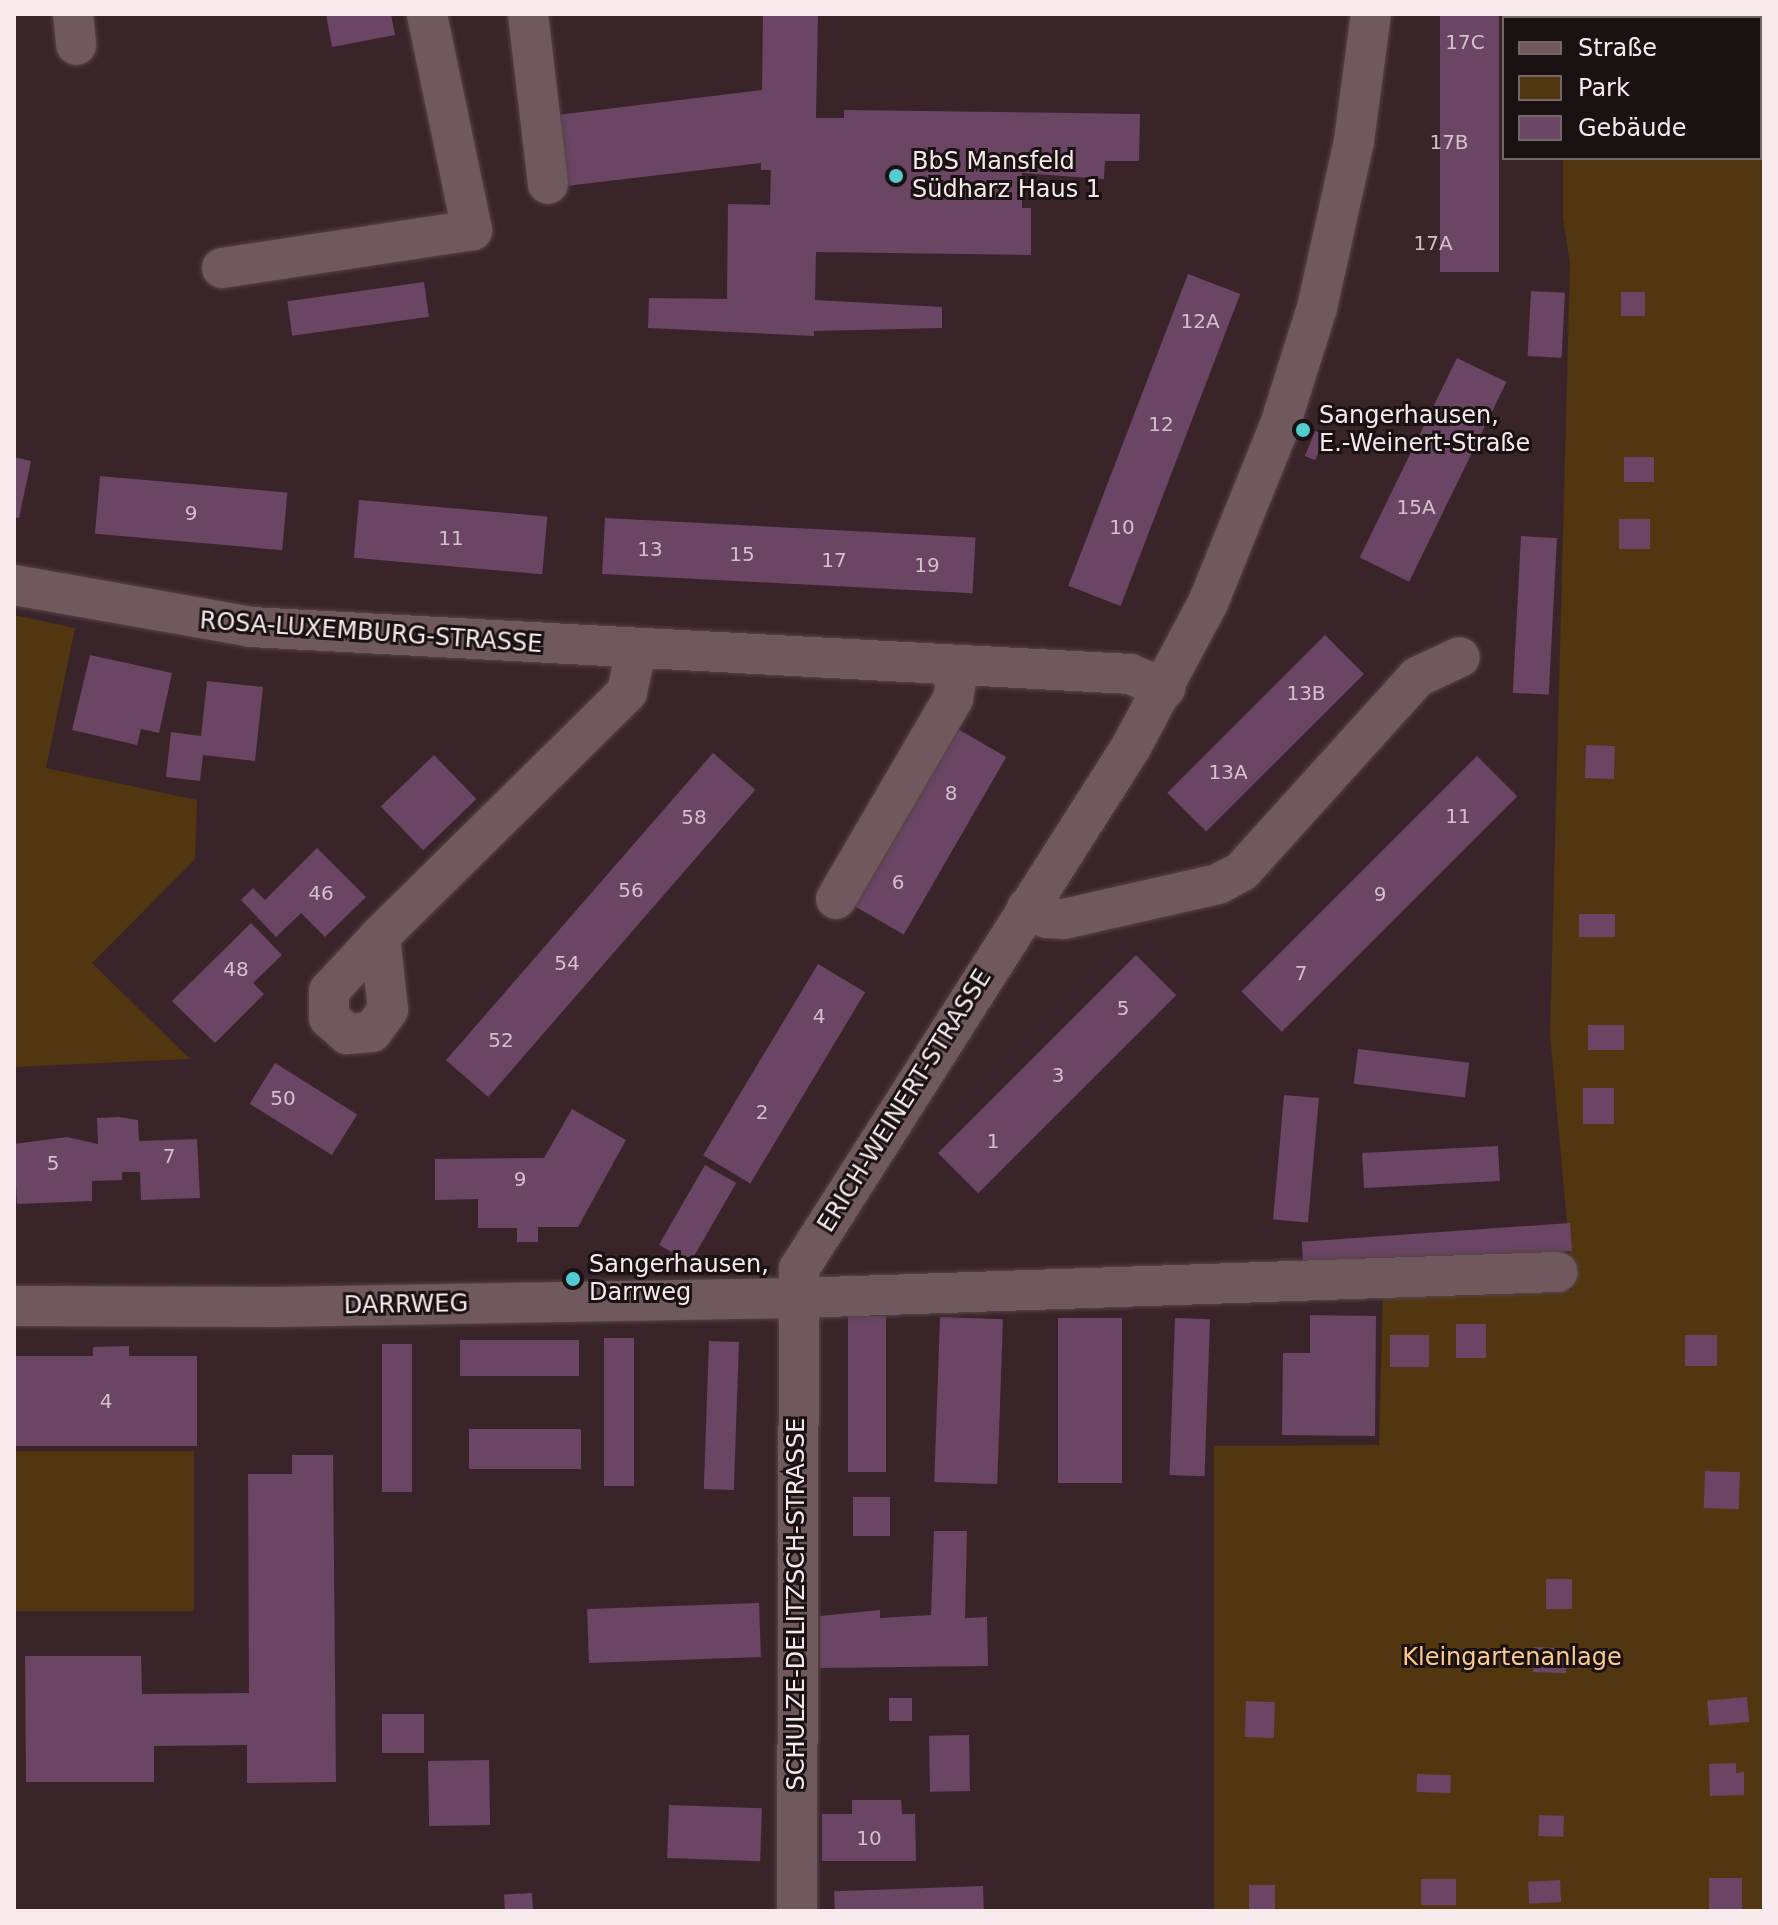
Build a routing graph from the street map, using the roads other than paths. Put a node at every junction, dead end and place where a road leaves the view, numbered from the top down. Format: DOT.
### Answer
graph roads {
  1 [pos="427,14"];
  2 [pos="528,14"];
  3 [pos="1371,14"];
  4 [pos="548,184"];
  5 [pos="222,268"];
  6 [pos="14,585"];
  7 [pos="636,651"];
  8 [pos="1460,657"];
  9 [pos="959,666"];
  10 [pos="1165,688"];
  11 [pos="836,899"];
  12 [pos="1027,908"];
  13 [pos="380,936"];
  14 [pos="1558,1272"];
  15 [pos="797,1298"];
  16 [pos="14,1306"];
  17 [pos="797,1911"];
  1 -- 5 [label="street"];
  2 -- 4 [label="street"];
  3 -- 10 [label="street, ERICH-WEINERT-STRASSE"];
  6 -- 7 [label="street, ROSA-LUXEMBURG-STRASSE"];
  7 -- 9 [label="street, ROSA-LUXEMBURG-STRASSE"];
  7 -- 13 [label="street"];
  8 -- 12 [label="street"];
  9 -- 10 [label="street, ROSA-LUXEMBURG-STRASSE"];
  9 -- 11 [label="street"];
  10 -- 12 [label="street, ERICH-WEINERT-STRASSE"];
  12 -- 15 [label="street, ERICH-WEINERT-STRASSE"];
  14 -- 15 [label="street, DARRWEG"];
  15 -- 16 [label="street, DARRWEG"];
  15 -- 17 [label="street, SCHULZE-DELITZSCH-STRASSE"];
}
